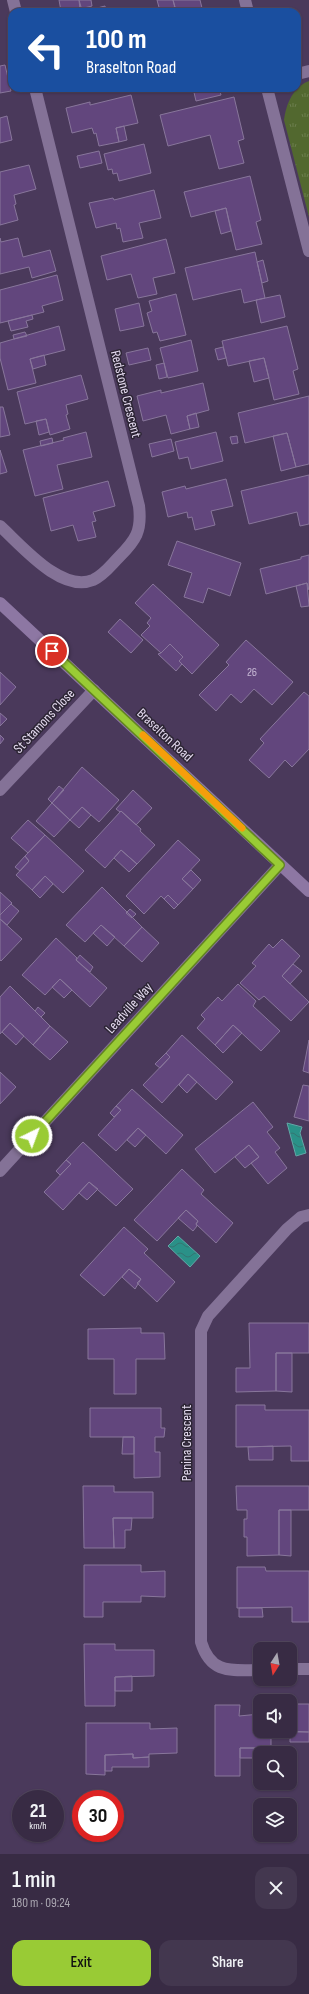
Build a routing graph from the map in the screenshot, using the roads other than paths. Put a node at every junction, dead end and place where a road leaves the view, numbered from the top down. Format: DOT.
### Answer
graph roads {
  1 [pos="36,92"];
  2 [pos="268,92"];
  3 [pos="309,251"];
  4 [pos="0,526"];
  5 [pos="0,603"];
  6 [pos="94,690"];
  7 [pos="0,790"];
  8 [pos="280,865"];
  9 [pos="309,891"];
  10 [pos="0,1171"];
  11 [pos="309,1215"];
  12 [pos="297,1669"];
  13 [pos="309,1669"];
  14 [pos="253,1670"];
  1 -- 4 [label="street, Redstone Crescent"];
  2 -- 3 [label="street"];
  5 -- 6 [label="street, Braselton Road"];
  6 -- 7 [label="street, St Stamons Close"];
  6 -- 8 [label="street, Braselton Road"];
  8 -- 9 [label="street, Braselton Road"];
  8 -- 10 [label="street, Leadville Way"];
  11 -- 14 [label="street, Penina Crescent"];
  12 -- 13 [label="street"];
}
